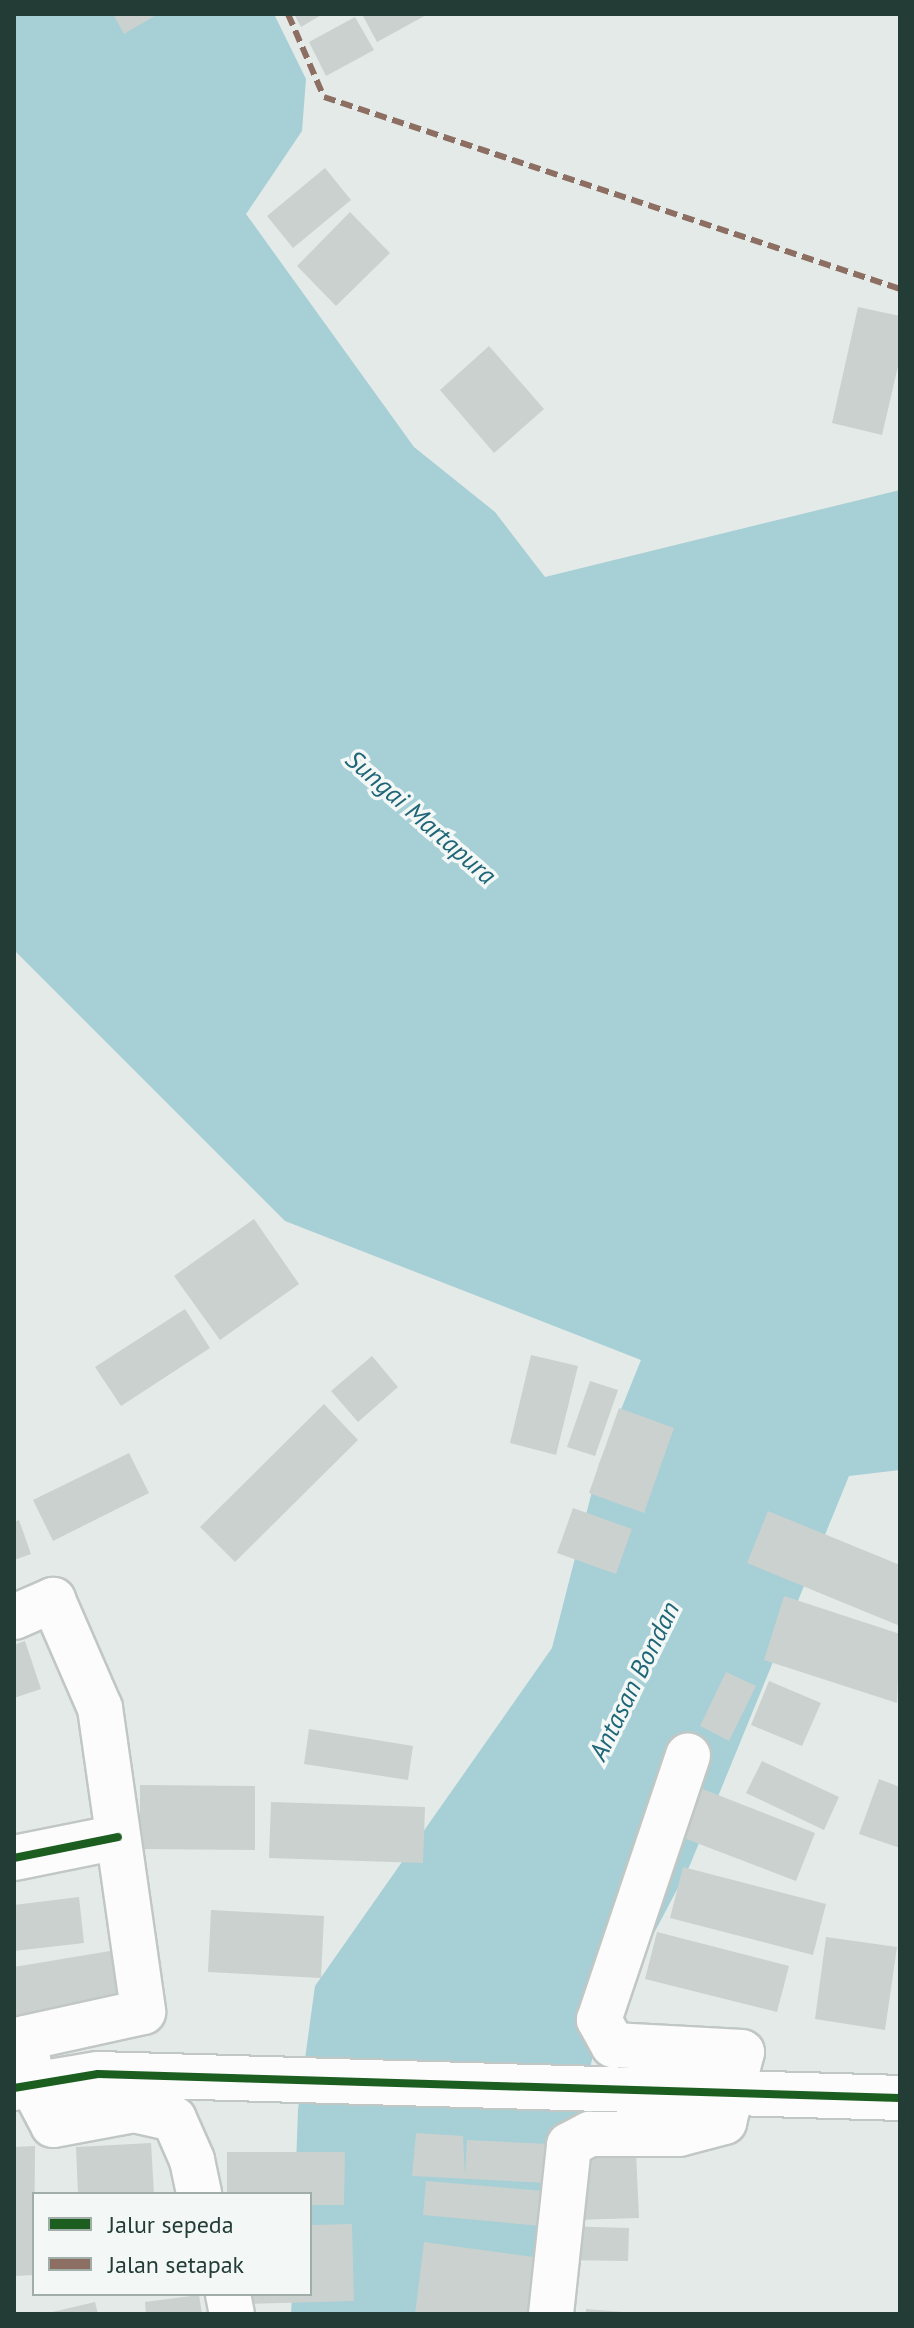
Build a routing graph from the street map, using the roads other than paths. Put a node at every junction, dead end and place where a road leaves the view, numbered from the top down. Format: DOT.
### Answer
graph roads {
  1 [pos="14,1617"];
  2 [pos="688,1756"];
  3 [pos="118,1837"];
  4 [pos="14,1858"];
  5 [pos="23,2087"];
  6 [pos="728,2093"];
  7 [pos="900,2098"];
  8 [pos="199,2192"];
  9 [pos="551,2314"];
  1 -- 3 [label="street"];
  2 -- 6 [label="street"];
  3 -- 4 [label="street"];
  3 -- 5 [label="street"];
  5 -- 6 [label="street"];
  5 -- 8 [label="street"];
  6 -- 7 [label="street"];
  6 -- 9 [label="street"];
}
